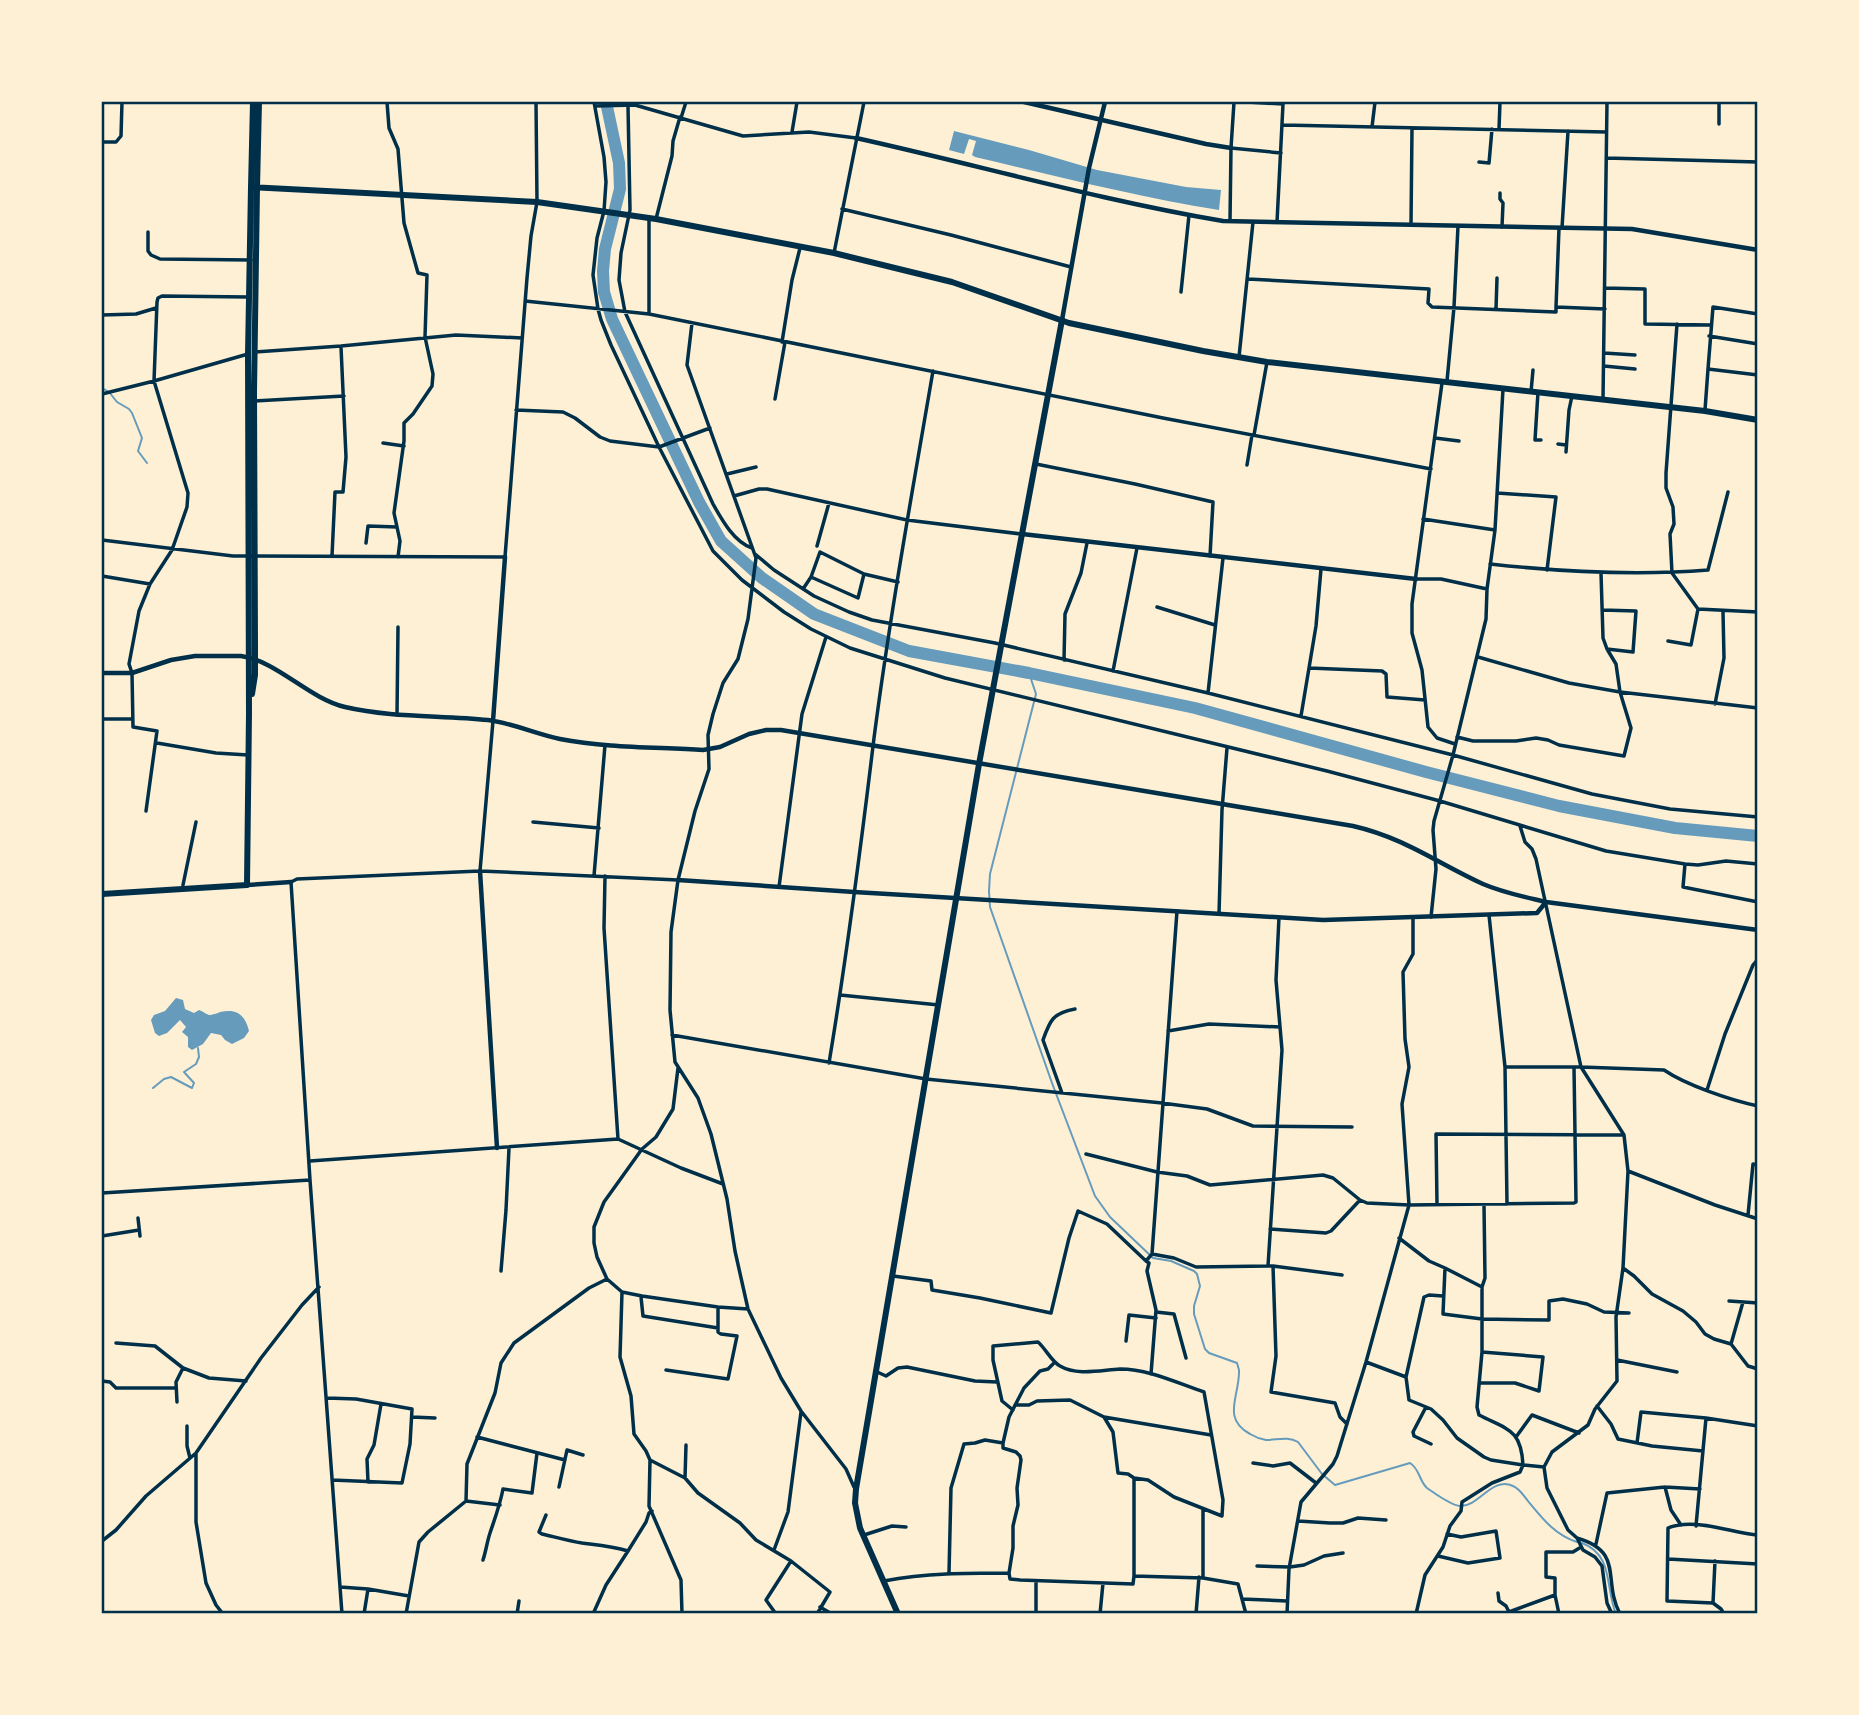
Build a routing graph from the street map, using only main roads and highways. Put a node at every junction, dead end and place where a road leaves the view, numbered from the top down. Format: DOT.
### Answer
graph roads {
  1 [pos="253,102"];
  2 [pos="258,102"];
  3 [pos="254,188"];
  4 [pos="1062,320"];
  5 [pos="1758,421"];
  6 [pos="102,894"];
  7 [pos="898,1614"];
  1 -- 3 [label="main road"];
  2 -- 3 [label="main road"];
  3 -- 4 [label="main road"];
  3 -- 6 [label="main road"];
  4 -- 5 [label="main road"];
  4 -- 7 [label="main road"];
}
